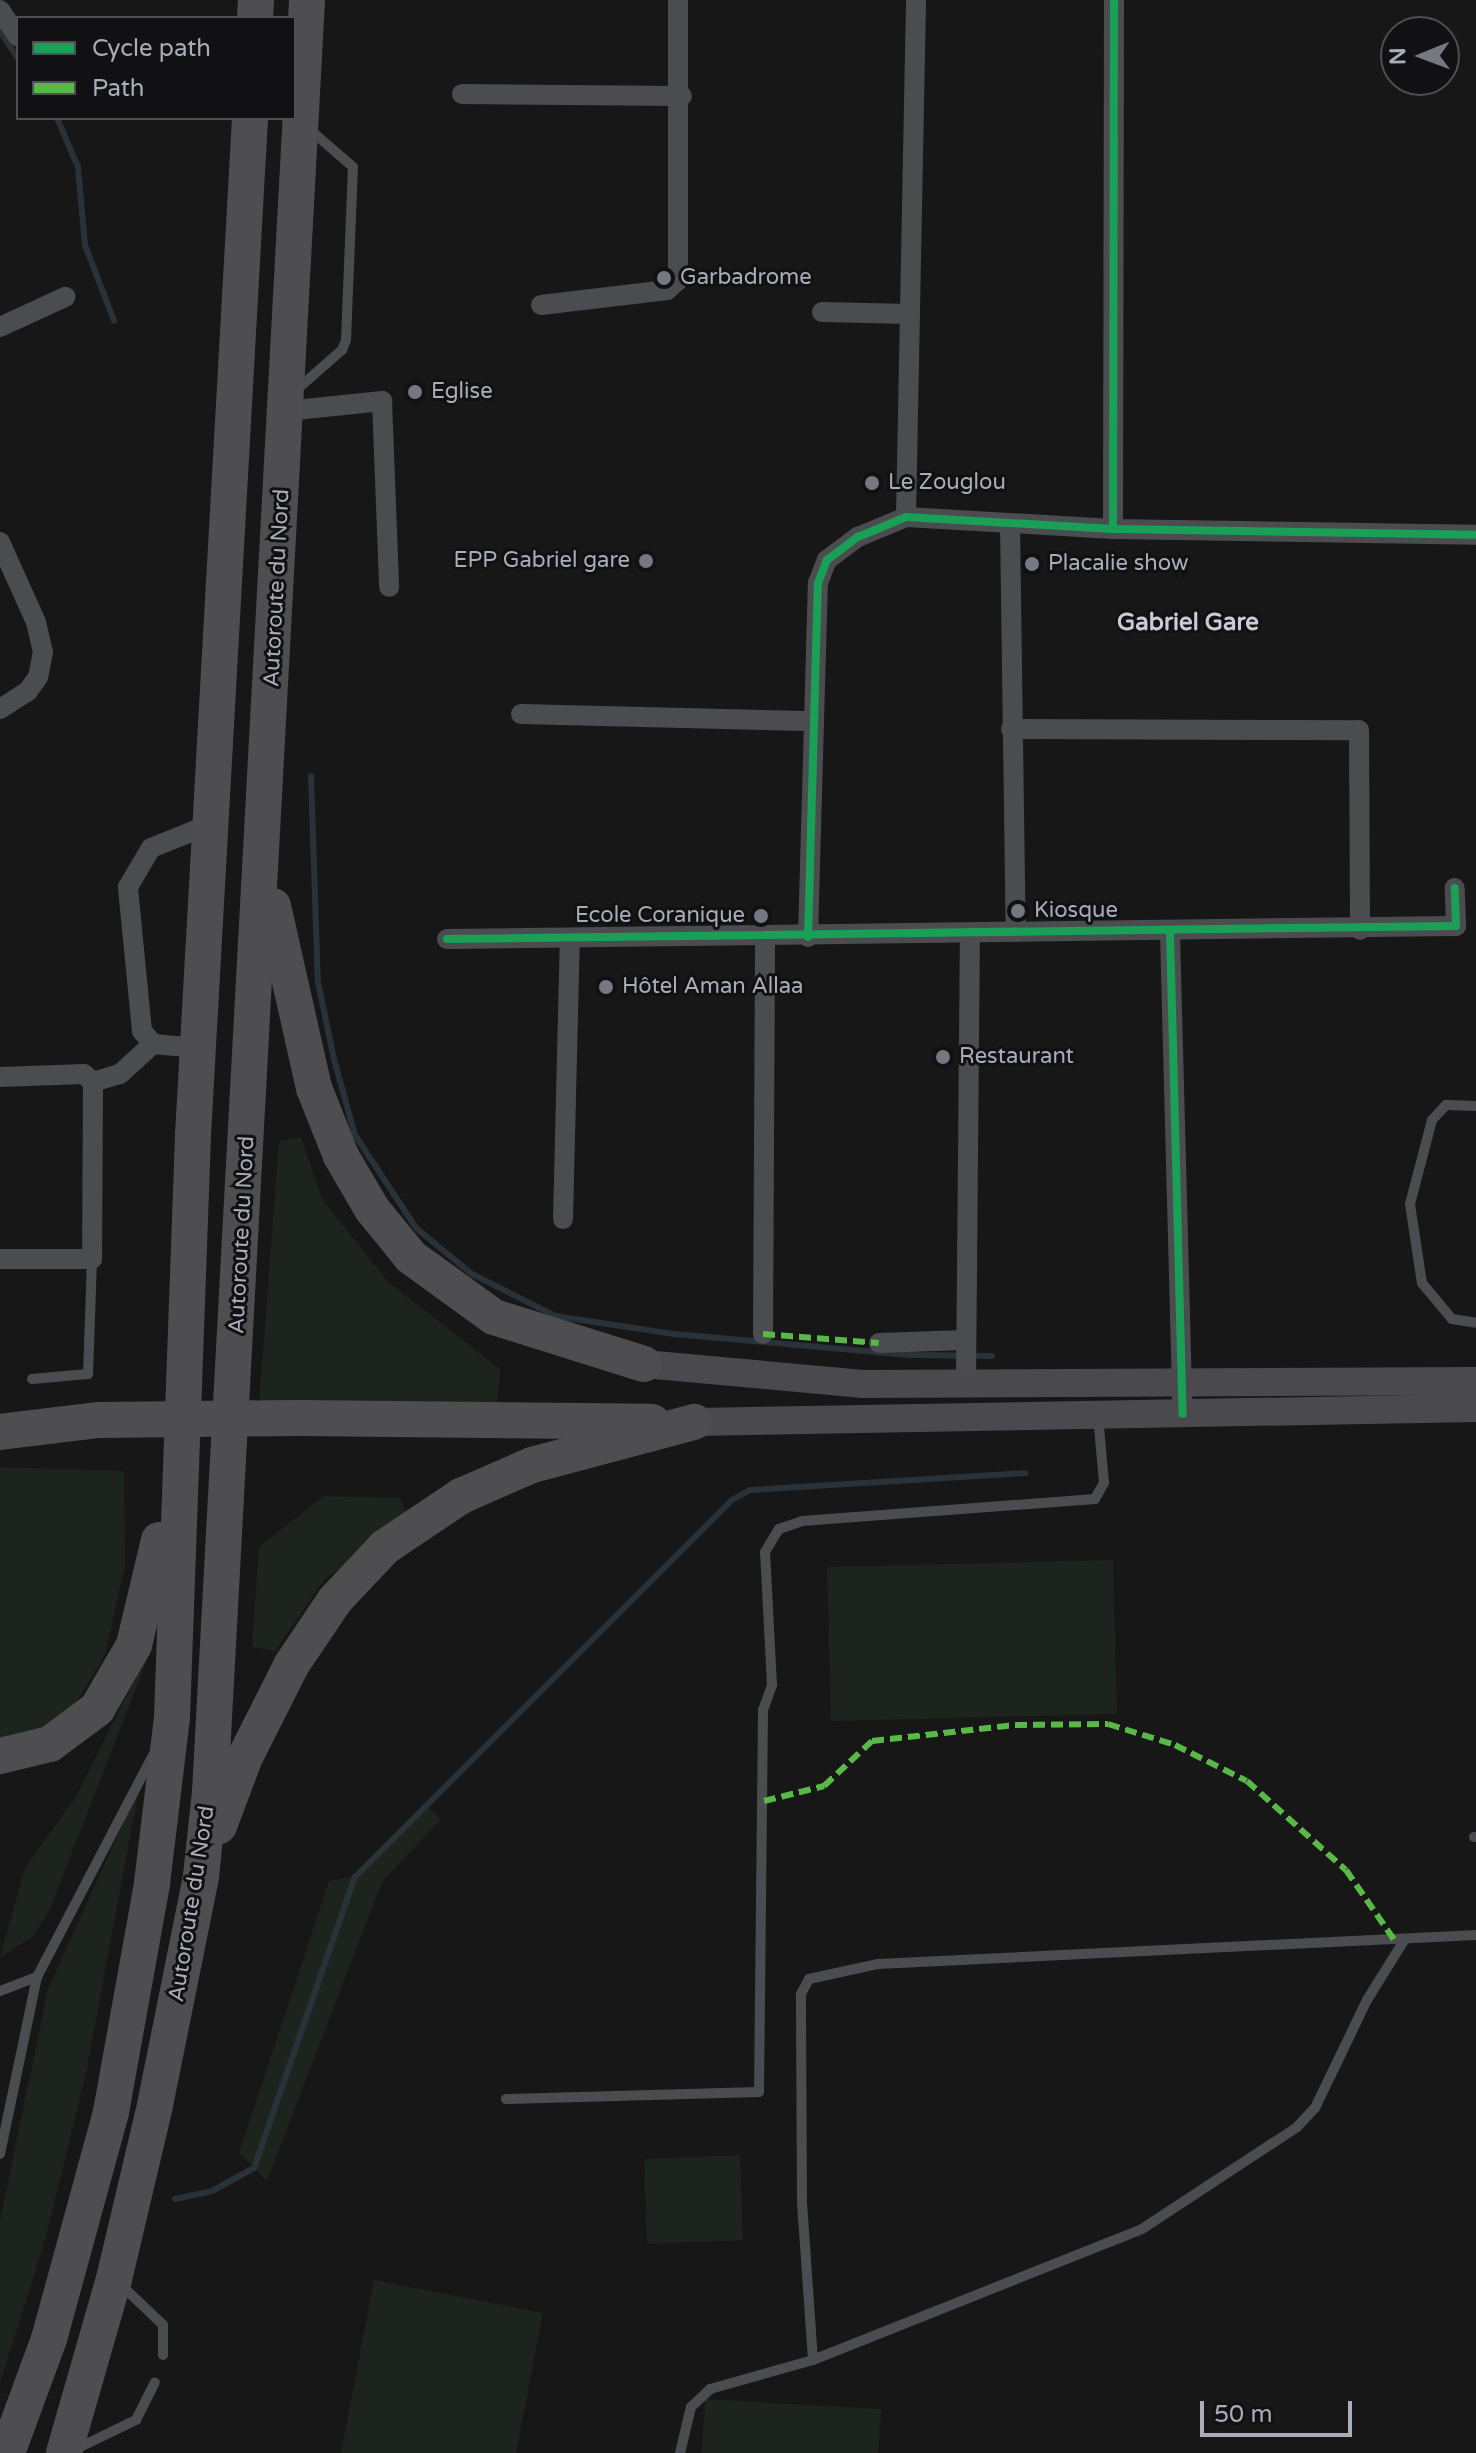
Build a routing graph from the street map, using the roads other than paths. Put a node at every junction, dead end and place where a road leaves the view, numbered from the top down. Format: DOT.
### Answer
graph roads {
  1 [pos="307,0"];
  2 [pos="678,0"];
  3 [pos="916,0"];
  4 [pos="1114,0"];
  5 [pos="0,10"];
  6 [pos="16,34"];
  7 [pos="462,94"];
  8 [pos="682,96"];
  9 [pos="250,120"];
  10 [pos="301,122"];
  11 [pos="65,297"];
  12 [pos="541,305"];
  13 [pos="822,312"];
  14 [pos="910,314"];
  15 [pos="0,327"];
  16 [pos="286,405"];
  17 [pos="906,517"];
  18 [pos="1010,524"];
  19 [pos="1113,529"];
  20 [pos="1476,535"];
  21 [pos="0,542"];
  22 [pos="389,587"];
  23 [pos="0,709"];
  24 [pos="521,714"];
  25 [pos="814,721"];
  26 [pos="1011,729"];
  27 [pos="211,824"];
  28 [pos="263,857"];
  29 [pos="1455,888"];
  30 [pos="1360,930"];
  31 [pos="1016,932"];
  32 [pos="970,933"];
  33 [pos="1170,933"];
  34 [pos="808,937"];
  35 [pos="765,938"];
  36 [pos="447,939"];
  37 [pos="570,939"];
  38 [pos="153,1044"];
  39 [pos="198,1048"];
  40 [pos="0,1077"];
  41 [pos="93,1082"];
  42 [pos="1476,1106"];
  43 [pos="563,1219"];
  44 [pos="0,1259"];
  45 [pos="92,1259"];
  46 [pos="1476,1323"];
  47 [pos="763,1334"];
  48 [pos="879,1343"];
  49 [pos="965,1343"];
  50 [pos="644,1364"];
  51 [pos="966,1377"];
  52 [pos="32,1379"];
  53 [pos="1476,1381"];
  54 [pos="1183,1384"];
  55 [pos="1476,1408"];
  56 [pos="1097,1414"];
  57 [pos="1183,1414"];
  58 [pos="694,1422"];
  59 [pos="0,1432"];
  60 [pos="179,1457"];
  61 [pos="172,1717"];
  62 [pos="0,1756"];
  63 [pos="201,1876"];
  64 [pos="1476,1935"];
  65 [pos="1405,1939"];
  66 [pos="37,1977"];
  67 [pos="0,1991"];
  68 [pos="506,2099"];
  69 [pos="2,2132"];
  70 [pos="0,2154"];
  71 [pos="114,2279"];
  72 [pos="163,2355"];
  73 [pos="813,2360"];
  74 [pos="155,2382"];
  75 [pos="7,2453"];
  76 [pos="65,2453"];
  77 [pos="680,2453"];
  1 -- 10 [label="highway, Autoroute du Nord"];
  2 -- 8 [label="street"];
  3 -- 14 [label="street"];
  4 -- 19 [label="street"];
  5 -- 6 [label="street"];
  7 -- 8 [label="street"];
  8 -- 12 [label="street"];
  9 -- 27 [label="highway, Autoroute du Nord"];
  10 -- 16 [label="highway, Autoroute du Nord"];
  10 -- 16 [label="lane"];
  11 -- 15 [label="street"];
  13 -- 14 [label="street"];
  14 -- 17 [label="street"];
  16 -- 22 [label="street"];
  16 -- 28 [label="highway, Autoroute du Nord"];
  17 -- 18 [label="street"];
  17 -- 25 [label="street"];
  18 -- 19 [label="street"];
  18 -- 26 [label="street"];
  19 -- 20 [label="street"];
  21 -- 23 [label="street"];
  24 -- 25 [label="street"];
  25 -- 34 [label="street"];
  26 -- 30 [label="street"];
  26 -- 31 [label="street"];
  27 -- 38 [label="street"];
  27 -- 39 [label="highway, Autoroute du Nord"];
  28 -- 50 [label="highway"];
  28 -- 63 [label="highway, Autoroute du Nord"];
  29 -- 30 [label="street"];
  30 -- 33 [label="street"];
  31 -- 32 [label="street"];
  31 -- 33 [label="street"];
  32 -- 34 [label="street"];
  32 -- 49 [label="street"];
  33 -- 54 [label="street"];
  34 -- 35 [label="street"];
  35 -- 37 [label="street"];
  35 -- 47 [label="street"];
  36 -- 37 [label="street"];
  37 -- 43 [label="street"];
  38 -- 39 [label="street"];
  38 -- 41 [label="street"];
  39 -- 60 [label="highway, Autoroute du Nord"];
  40 -- 41 [label="street"];
  41 -- 45 [label="street"];
  42 -- 46 [label="lane"];
  44 -- 45 [label="street"];
  45 -- 52 [label="lane"];
  48 -- 49 [label="street"];
  49 -- 51 [label="street"];
  50 -- 51 [label="main road"];
  51 -- 54 [label="main road"];
  53 -- 54 [label="main road"];
  54 -- 57 [label="street"];
  55 -- 57 [label="main road"];
  56 -- 57 [label="main road"];
  56 -- 58 [label="main road"];
  56 -- 68 [label="lane"];
  58 -- 59 [label="highway, bridge"];
  58 -- 63 [label="highway"];
  60 -- 61 [label="highway, Autoroute du Nord"];
  60 -- 62 [label="highway"];
  61 -- 66 [label="lane"];
  61 -- 75 [label="highway, Autoroute du Nord"];
  63 -- 71 [label="highway, Autoroute du Nord"];
  64 -- 65 [label="lane"];
  65 -- 73 [label="lane"];
  65 -- 73 [label="lane"];
  66 -- 67 [label="lane"];
  66 -- 69 [label="lane"];
  69 -- 70 [label="lane"];
  71 -- 72 [label="lane"];
  71 -- 76 [label="highway, Autoroute du Nord"];
  73 -- 77 [label="lane"];
  74 -- 76 [label="lane"];
}
